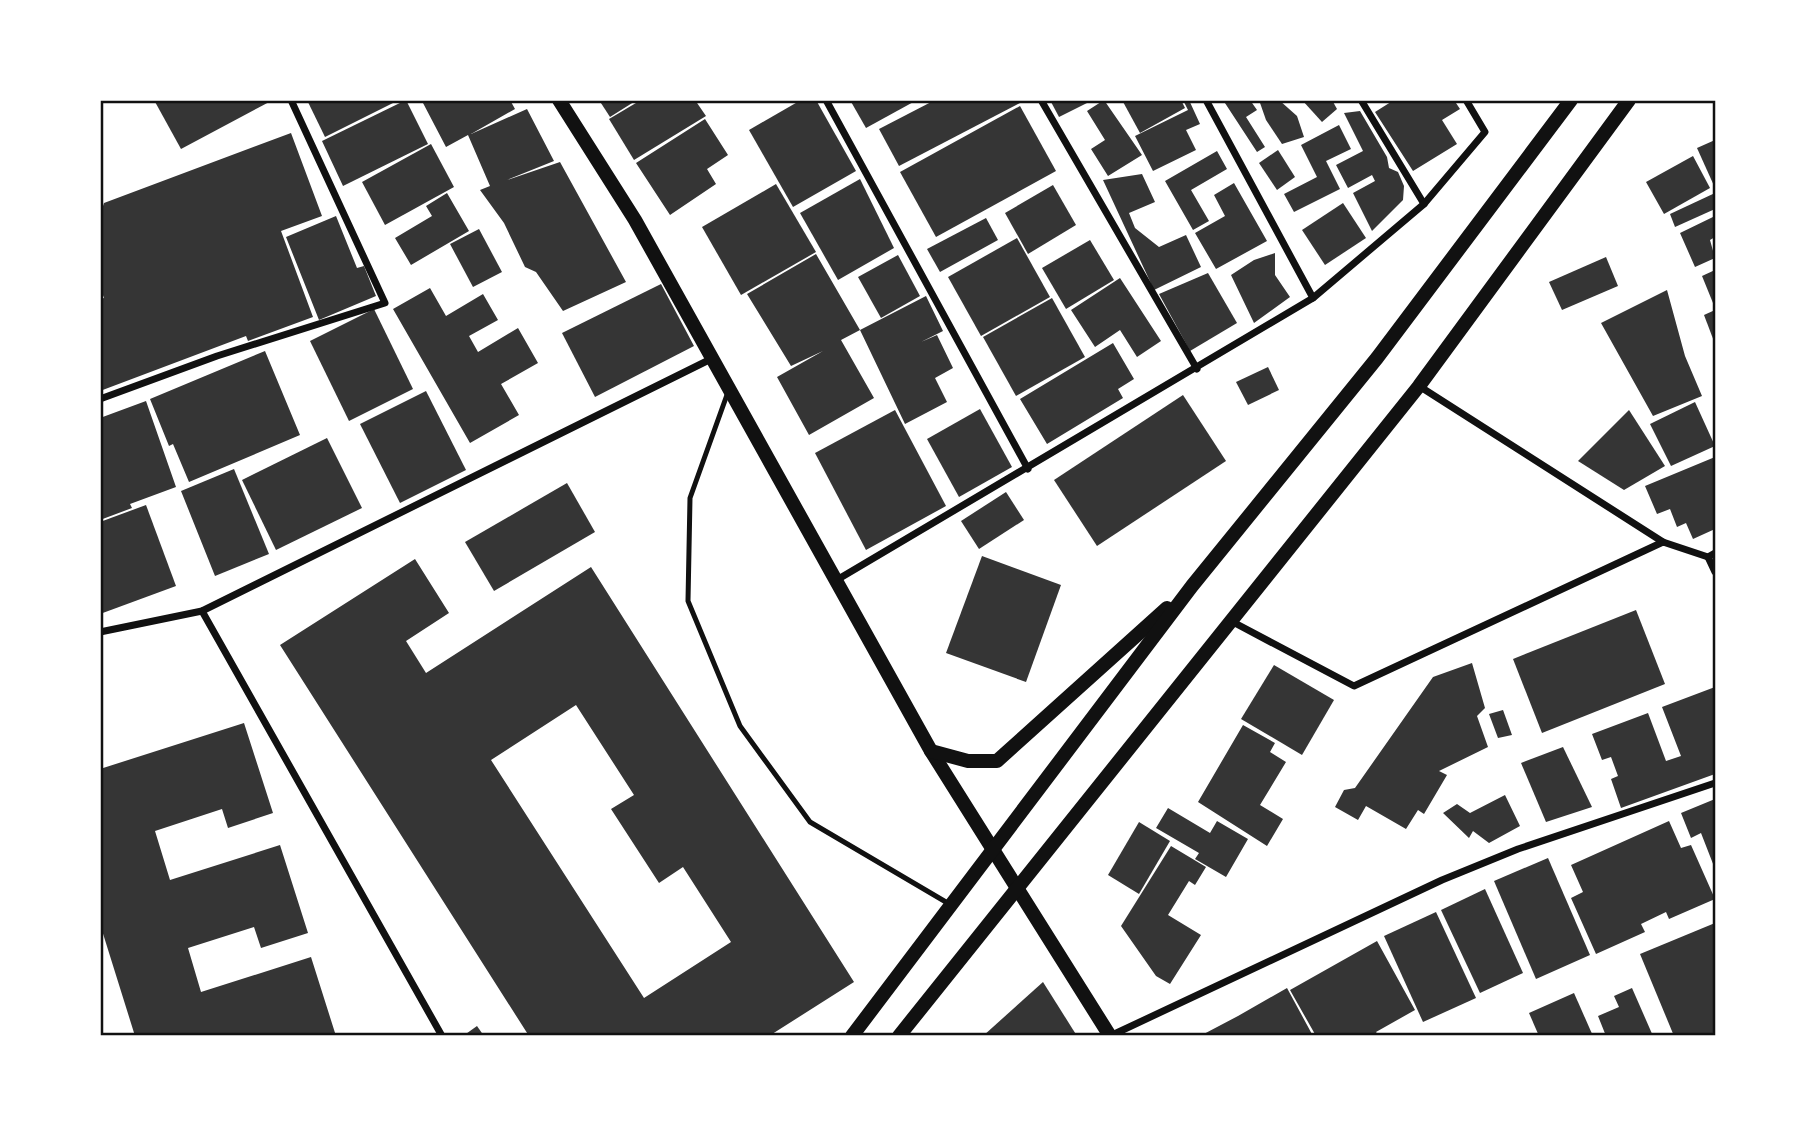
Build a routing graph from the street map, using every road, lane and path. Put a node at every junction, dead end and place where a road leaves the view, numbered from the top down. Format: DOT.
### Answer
graph roads {
  1 [pos="291,100"];
  2 [pos="559,100"];
  3 [pos="826,100"];
  4 [pos="1041,100"];
  5 [pos="1206,100"];
  6 [pos="1361,100"];
  7 [pos="1466,100"];
  8 [pos="1571,100"];
  9 [pos="1629,100"];
  10 [pos="1424,204"];
  11 [pos="1313,298"];
  12 [pos="713,358"];
  13 [pos="1197,369"];
  14 [pos="1419,386"];
  15 [pos="729,389"];
  16 [pos="100,400"];
  17 [pos="1028,469"];
  18 [pos="1663,542"];
  19 [pos="1711,555"];
  20 [pos="1715,572"];
  21 [pos="835,582"];
  22 [pos="1192,586"];
  23 [pos="202,611"];
  24 [pos="1230,620"];
  25 [pos="100,632"];
  26 [pos="932,751"];
  27 [pos="1715,783"];
  28 [pos="994,852"];
  29 [pos="1016,889"];
  30 [pos="953,906"];
  31 [pos="442,1036"];
  32 [pos="852,1036"];
  33 [pos="899,1036"];
  34 [pos="1110,1036"];
  1 -- 16 [label="street"];
  2 -- 12 [label="main road"];
  3 -- 17 [label="street"];
  4 -- 13 [label="street"];
  5 -- 11 [label="street"];
  6 -- 10 [label="street"];
  7 -- 10 [label="street"];
  8 -- 22 [label="main road"];
  9 -- 14 [label="main road"];
  10 -- 11 [label="street"];
  11 -- 13 [label="street"];
  12 -- 15 [label="main road"];
  12 -- 23 [label="street"];
  13 -- 17 [label="street"];
  14 -- 18 [label="street"];
  14 -- 24 [label="main road"];
  15 -- 21 [label="main road"];
  15 -- 30 [label="lane"];
  17 -- 21 [label="street"];
  18 -- 19 [label="street"];
  18 -- 24 [label="street"];
  19 -- 20 [label="street"];
  21 -- 26 [label="main road"];
  22 -- 26 [label="main road"];
  22 -- 28 [label="main road"];
  23 -- 25 [label="street"];
  23 -- 31 [label="street"];
  24 -- 29 [label="main road"];
  26 -- 28 [label="main road"];
  27 -- 34 [label="street"];
  28 -- 29 [label="main road"];
  28 -- 30 [label="main road"];
  29 -- 33 [label="main road"];
  29 -- 34 [label="main road"];
  30 -- 32 [label="main road"];
}
